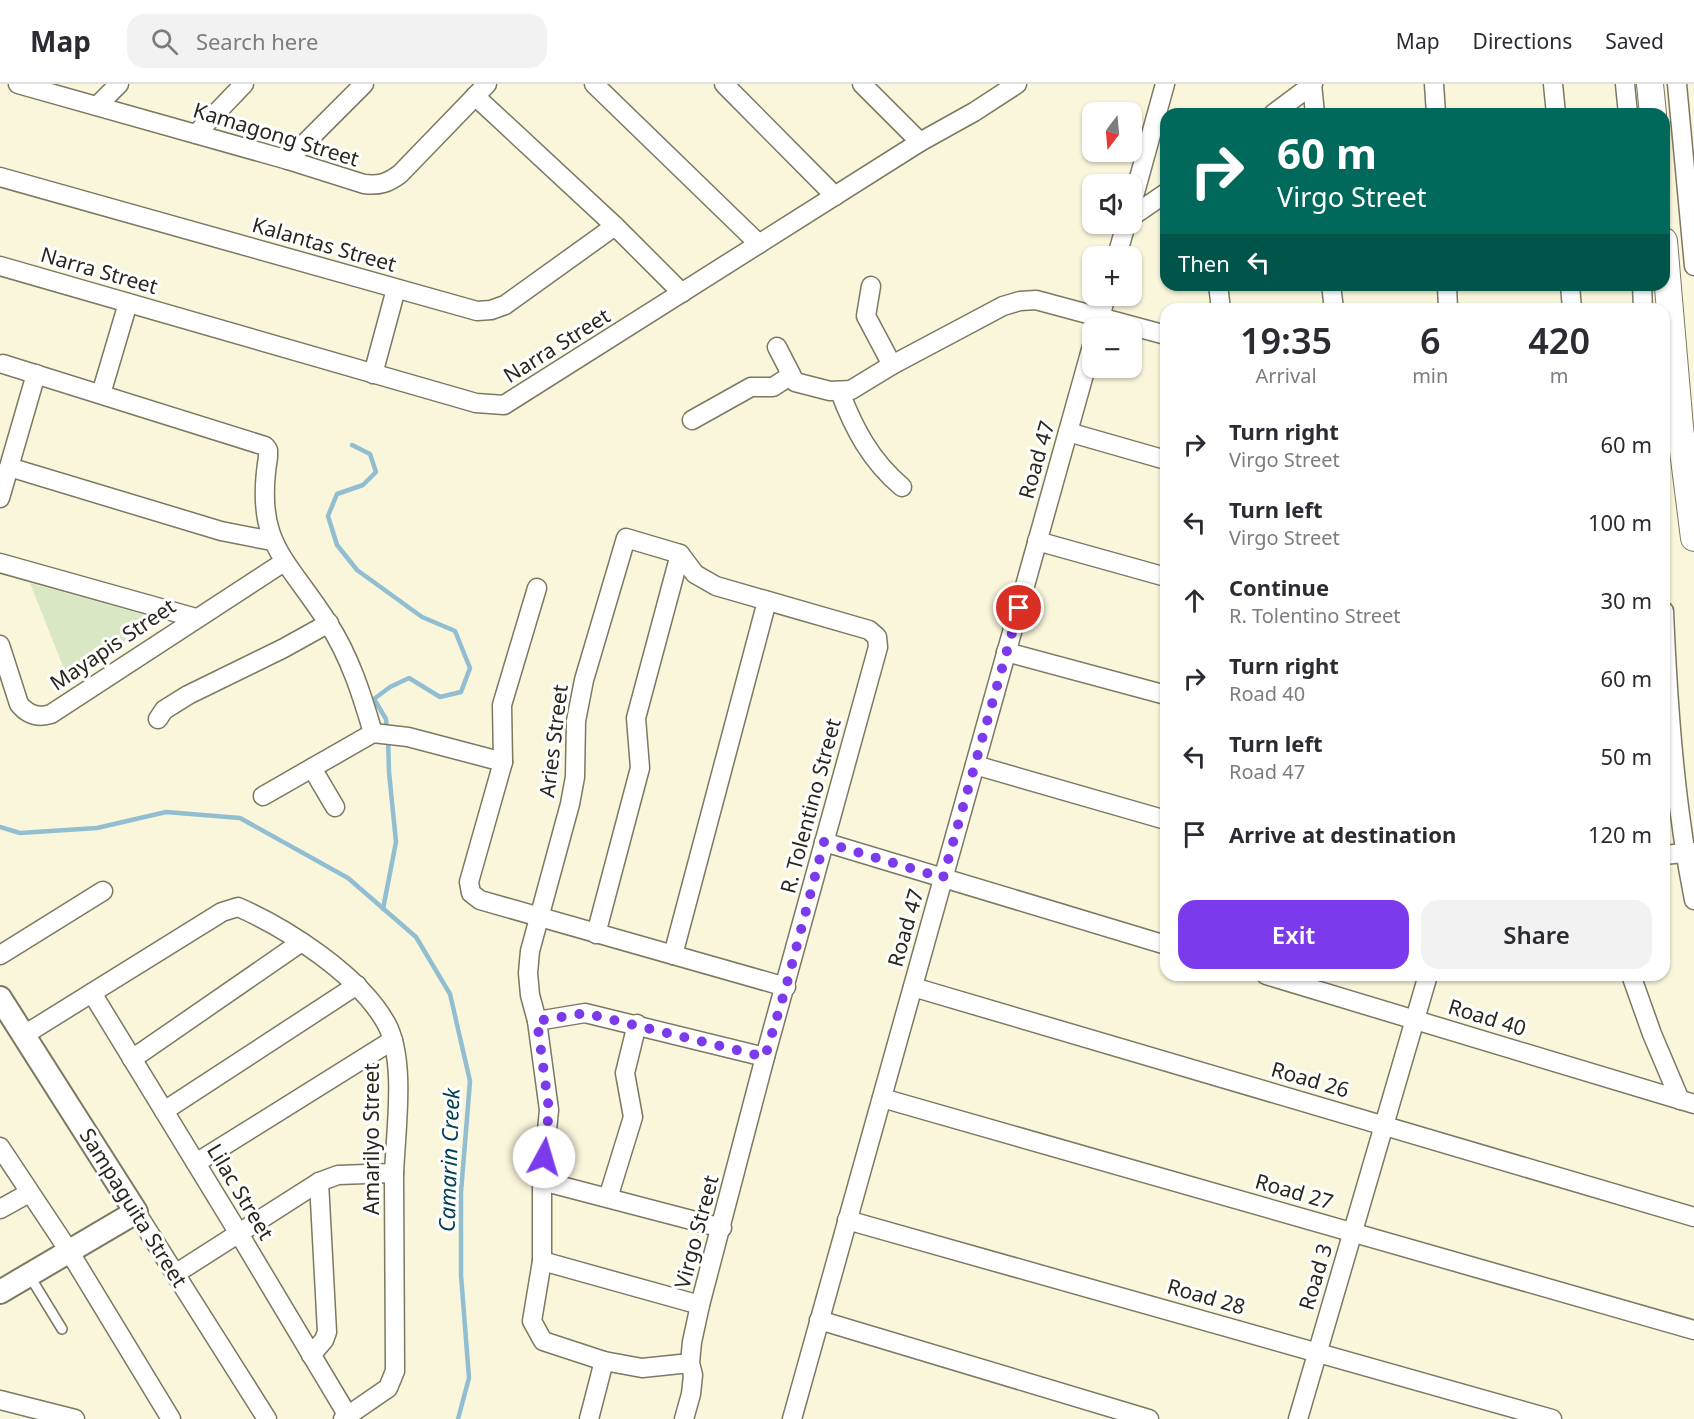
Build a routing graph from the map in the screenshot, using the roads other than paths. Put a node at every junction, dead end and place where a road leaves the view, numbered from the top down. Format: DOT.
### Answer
graph roads {
  1 [pos="18,84"];
  2 [pos="119,84"];
  3 [pos="244,84"];
  4 [pos="364,84"];
  5 [pos="594,84"];
  6 [pos="724,84"];
  7 [pos="862,84"];
  8 [pos="1017,84"];
  9 [pos="1165,84"];
  10 [pos="1313,84"];
  11 [pos="1434,84"];
  12 [pos="1553,84"];
  13 [pos="1625,84"];
  14 [pos="1650,84"];
  15 [pos="1677,84"];
  16 [pos="481,90"];
  17 [pos="97,106"];
  18 [pos="1281,108"];
  19 [pos="1315,108"];
  20 [pos="1436,108"];
  21 [pos="1555,108"];
  22 [pos="1627,108"];
  23 [pos="1652,108"];
  24 [pos="196,134"];
  25 [pos="920,142"];
  26 [pos="288,160"];
  27 [pos="1140,174"];
  28 [pos="0,177"];
  29 [pos="835,196"];
  30 [pos="1160,197"];
  31 [pos="1142,209"];
  32 [pos="615,226"];
  33 [pos="759,244"];
  34 [pos="0,266"];
  35 [pos="1694,266"];
  36 [pos="871,286"];
  37 [pos="396,289"];
  38 [pos="682,293"];
  39 [pos="128,303"];
  40 [pos="1085,318"];
  41 [pos="1142,331"];
  42 [pos="1160,334"];
  43 [pos="1670,338"];
  44 [pos="777,347"];
  45 [pos="3,364"];
  46 [pos="892,365"];
  47 [pos="36,374"];
  48 [pos="373,374"];
  49 [pos="790,376"];
  50 [pos="1083,378"];
  51 [pos="840,392"];
  52 [pos="101,394"];
  53 [pos="1686,409"];
  54 [pos="692,420"];
  55 [pos="1068,432"];
  56 [pos="1160,458"];
  57 [pos="9,467"];
  58 [pos="902,487"];
  59 [pos="0,498"];
  60 [pos="1694,538"];
  61 [pos="272,541"];
  62 [pos="1037,541"];
  63 [pos="680,554"];
  64 [pos="284,562"];
  65 [pos="0,563"];
  66 [pos="1160,575"];
  67 [pos="537,588"];
  68 [pos="767,601"];
  69 [pos="196,618"];
  70 [pos="329,624"];
  71 [pos="0,645"];
  72 [pos="1006,652"];
  73 [pos="1160,693"];
  74 [pos="159,719"];
  75 [pos="1670,728"];
  76 [pos="372,733"];
  77 [pos="503,762"];
  78 [pos="975,765"];
  79 [pos="312,768"];
  80 [pos="263,796"];
  81 [pos="335,807"];
  82 [pos="1160,818"];
  83 [pos="824,842"];
  84 [pos="1689,852"];
  85 [pos="1670,854"];
  86 [pos="943,878"];
  87 [pos="103,891"];
  88 [pos="1694,900"];
  89 [pos="538,917"];
  90 [pos="596,934"];
  91 [pos="300,943"];
  92 [pos="1160,943"];
  93 [pos="0,955"];
  94 [pos="674,955"];
  95 [pos="1286,981"];
  96 [pos="1426,981"];
  97 [pos="1633,981"];
  98 [pos="357,986"];
  99 [pos="786,987"];
  100 [pos="913,987"];
  101 [pos="92,993"];
  102 [pos="0,998"];
  103 [pos="1415,1020"];
  104 [pos="537,1021"];
  105 [pos="637,1024"];
  106 [pos="24,1035"];
  107 [pos="393,1040"];
  108 [pos="765,1057"];
  109 [pos="132,1059"];
  110 [pos="882,1098"];
  111 [pos="1687,1102"];
  112 [pos="164,1110"];
  113 [pos="1383,1125"];
  114 [pos="0,1147"];
  115 [pos="196,1163"];
  116 [pos="394,1173"];
  117 [pos="542,1181"];
  118 [pos="319,1182"];
  119 [pos="29,1193"];
  120 [pos="608,1198"];
  121 [pos="0,1209"];
  122 [pos="136,1212"];
  123 [pos="1694,1217"];
  124 [pos="848,1220"];
  125 [pos="722,1228"];
  126 [pos="238,1232"];
  127 [pos="1353,1232"];
  128 [pos="69,1251"];
  129 [pos="542,1261"];
  130 [pos="175,1274"];
  131 [pos="29,1275"];
  132 [pos="0,1292"];
  133 [pos="700,1305"];
  134 [pos="819,1320"];
  135 [pos="62,1329"];
  136 [pos="1694,1330"];
  137 [pos="1317,1352"];
  138 [pos="311,1355"];
  139 [pos="604,1361"];
  140 [pos="690,1363"];
  141 [pos="0,1400"];
  142 [pos="345,1417"];
  143 [pos="75,1419"];
  144 [pos="171,1419"];
  145 [pos="267,1419"];
  146 [pos="589,1419"];
  147 [pos="684,1419"];
  148 [pos="792,1419"];
  149 [pos="1149,1419"];
  150 [pos="1298,1419"];
  151 [pos="1552,1419"];
  1 -- 17 [label="street, Kamagong Street"];
  2 -- 17 [label="street"];
  3 -- 24 [label="street"];
  4 -- 26 [label="street"];
  5 -- 33 [label="street"];
  6 -- 29 [label="street"];
  7 -- 25 [label="street"];
  8 -- 25 [label="street, Narra Street"];
  9 -- 27 [label="street"];
  10 -- 18 [label="street"];
  10 -- 19 [label="street"];
  11 -- 20 [label="street"];
  12 -- 21 [label="street"];
  13 -- 22 [label="street"];
  14 -- 23 [label="main road"];
  15 -- 35 [label="street"];
  16 -- 26 [label="street, Kamagong Street"];
  16 -- 32 [label="street"];
  17 -- 24 [label="street, Kamagong Street"];
  24 -- 26 [label="street, Kamagong Street"];
  25 -- 29 [label="street, Narra Street"];
  28 -- 37 [label="street, Kalantas Street"];
  29 -- 33 [label="street, Narra Street"];
  30 -- 31 [label="street"];
  32 -- 37 [label="street, Kalantas Street"];
  32 -- 38 [label="street"];
  33 -- 38 [label="street, Narra Street"];
  34 -- 39 [label="street, Narra Street"];
  36 -- 46 [label="street"];
  37 -- 48 [label="street"];
  38 -- 48 [label="street, Narra Street"];
  39 -- 48 [label="street, Narra Street"];
  39 -- 52 [label="street"];
  40 -- 46 [label="street"];
  41 -- 42 [label="street"];
  43 -- 53 [label="main road"];
  44 -- 49 [label="street"];
  45 -- 47 [label="street"];
  46 -- 51 [label="street"];
  47 -- 52 [label="street"];
  47 -- 57 [label="street"];
  49 -- 51 [label="street"];
  49 -- 54 [label="street"];
  50 -- 55 [label="street, Road 47"];
  51 -- 58 [label="street"];
  52 -- 61 [label="street"];
  53 -- 60 [label="main road"];
  55 -- 56 [label="street"];
  55 -- 62 [label="street, Road 47"];
  57 -- 59 [label="street"];
  57 -- 61 [label="street"];
  61 -- 64 [label="street"];
  62 -- 66 [label="street"];
  62 -- 72 [label="street, Road 47"];
  63 -- 68 [label="street"];
  63 -- 89 [label="street, Aries Street"];
  63 -- 90 [label="street"];
  64 -- 69 [label="street, Mayapis Street"];
  64 -- 70 [label="street"];
  65 -- 69 [label="street"];
  67 -- 77 [label="street"];
  68 -- 83 [label="street, R. Tolentino Street"];
  68 -- 94 [label="street"];
  69 -- 71 [label="street, Mayapis Street"];
  70 -- 74 [label="street"];
  70 -- 76 [label="street"];
  72 -- 73 [label="street"];
  72 -- 78 [label="street, Road 47"];
  75 -- 84 [label="street"];
  76 -- 77 [label="street"];
  76 -- 79 [label="street"];
  77 -- 89 [label="street"];
  78 -- 82 [label="street"];
  78 -- 86 [label="street, Road 47"];
  79 -- 80 [label="street"];
  79 -- 81 [label="street"];
  83 -- 86 [label="street"];
  83 -- 99 [label="street, R. Tolentino Street"];
  84 -- 85 [label="street"];
  84 -- 88 [label="street"];
  86 -- 92 [label="street"];
  86 -- 100 [label="street, Road 47"];
  87 -- 93 [label="street"];
  89 -- 90 [label="street"];
  89 -- 104 [label="street, Aries Street"];
  90 -- 94 [label="street"];
  91 -- 98 [label="street, Amarilyo Street"];
  91 -- 101 [label="street, Amarilyo Street"];
  91 -- 109 [label="street"];
  94 -- 99 [label="street"];
  95 -- 103 [label="street, Road 40"];
  96 -- 103 [label="street, Road 3"];
  97 -- 111 [label="street"];
  98 -- 107 [label="street, Amarilyo Street"];
  98 -- 112 [label="street"];
  99 -- 108 [label="street, Virgo Street"];
  100 -- 110 [label="street, Road 47"];
  100 -- 113 [label="street, Road 26"];
  101 -- 106 [label="street, Amarilyo Street"];
  101 -- 109 [label="street, Lilac Street"];
  102 -- 106 [label="street, Sampaguita Street"];
  103 -- 111 [label="street, Road 40"];
  103 -- 113 [label="street, Road 3"];
  104 -- 105 [label="street"];
  104 -- 117 [label="street, Aries Street"];
  105 -- 108 [label="street"];
  105 -- 120 [label="street"];
  106 -- 122 [label="street, Sampaguita Street"];
  107 -- 115 [label="street"];
  107 -- 116 [label="street, Amarilyo Street"];
  108 -- 125 [label="street, Virgo Street"];
  109 -- 112 [label="street, Lilac Street"];
  110 -- 124 [label="street, Road 47"];
  110 -- 127 [label="street, Road 27"];
  112 -- 115 [label="street, Lilac Street"];
  113 -- 123 [label="street, Road 26"];
  113 -- 127 [label="street, Road 3"];
  114 -- 119 [label="street"];
  115 -- 126 [label="street, Lilac Street"];
  116 -- 118 [label="street"];
  116 -- 142 [label="street, Amarilyo Street"];
  117 -- 120 [label="street"];
  117 -- 129 [label="street, Aries Street"];
  118 -- 126 [label="street"];
  118 -- 138 [label="street"];
  119 -- 121 [label="street"];
  119 -- 128 [label="street"];
  120 -- 125 [label="street"];
  122 -- 128 [label="street"];
  122 -- 130 [label="street, Sampaguita Street"];
  124 -- 134 [label="street, Road 47"];
  124 -- 137 [label="street, Road 28"];
  125 -- 133 [label="street, Virgo Street"];
  126 -- 130 [label="street"];
  126 -- 138 [label="street, Lilac Street"];
  127 -- 136 [label="street, Road 27"];
  127 -- 137 [label="street, Road 3"];
  128 -- 131 [label="street"];
  128 -- 144 [label="street"];
  129 -- 133 [label="street"];
  129 -- 139 [label="street, Aries Street"];
  130 -- 145 [label="street, Sampaguita Street"];
  131 -- 132 [label="street"];
  131 -- 135 [label="lane"];
  133 -- 140 [label="street, Virgo Street"];
  134 -- 148 [label="street, Road 47"];
  134 -- 149 [label="street"];
  137 -- 150 [label="street, Road 3"];
  137 -- 151 [label="street, Road 28"];
  138 -- 142 [label="street, Lilac Street"];
  139 -- 140 [label="street"];
  139 -- 146 [label="street"];
  140 -- 147 [label="street, Virgo Street"];
  141 -- 143 [label="street"];
}
